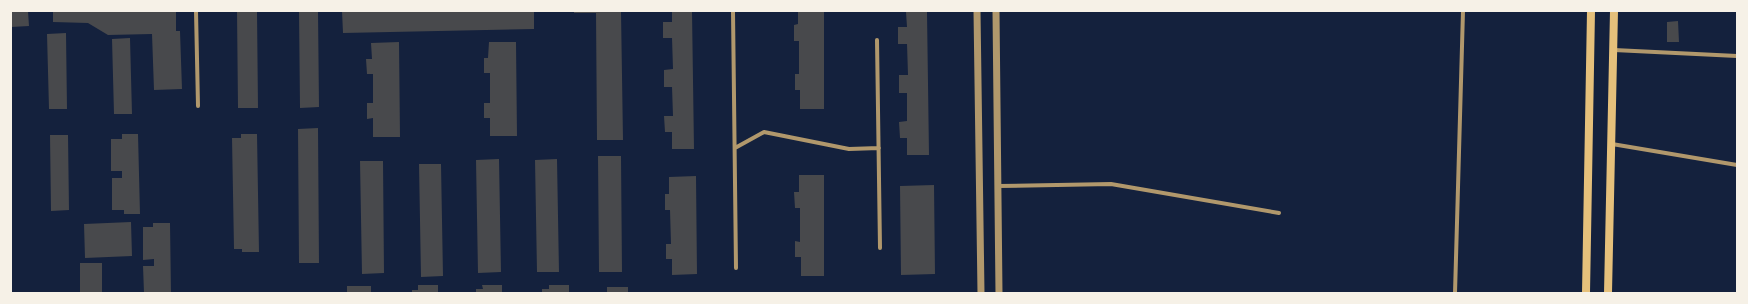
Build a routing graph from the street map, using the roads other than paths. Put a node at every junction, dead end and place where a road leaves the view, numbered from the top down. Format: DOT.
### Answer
graph roads {
  1 [pos="196,11"];
  2 [pos="733,11"];
  3 [pos="977,11"];
  4 [pos="996,11"];
  5 [pos="1462,11"];
  6 [pos="1591,11"];
  7 [pos="1614,11"];
  8 [pos="878,40"];
  9 [pos="1614,50"];
  10 [pos="1737,56"];
  11 [pos="198,106"];
  12 [pos="1612,144"];
  13 [pos="735,148"];
  14 [pos="879,148"];
  15 [pos="1737,166"];
  16 [pos="998,186"];
  17 [pos="1279,213"];
  18 [pos="880,248"];
  19 [pos="736,268"];
  20 [pos="981,293"];
  21 [pos="999,293"];
  22 [pos="1455,293"];
  23 [pos="1586,293"];
  24 [pos="1608,293"];
  1 -- 11 [label="street"];
  2 -- 13 [label="street"];
  3 -- 20 [label="street"];
  4 -- 16 [label="street"];
  5 -- 22 [label="street"];
  6 -- 23 [label="main road"];
  7 -- 9 [label="main road"];
  8 -- 14 [label="street"];
  9 -- 10 [label="street"];
  9 -- 12 [label="main road"];
  12 -- 15 [label="street"];
  12 -- 24 [label="main road"];
  13 -- 14 [label="street"];
  13 -- 19 [label="street"];
  14 -- 18 [label="street"];
  16 -- 17 [label="street"];
  16 -- 21 [label="street"];
}
